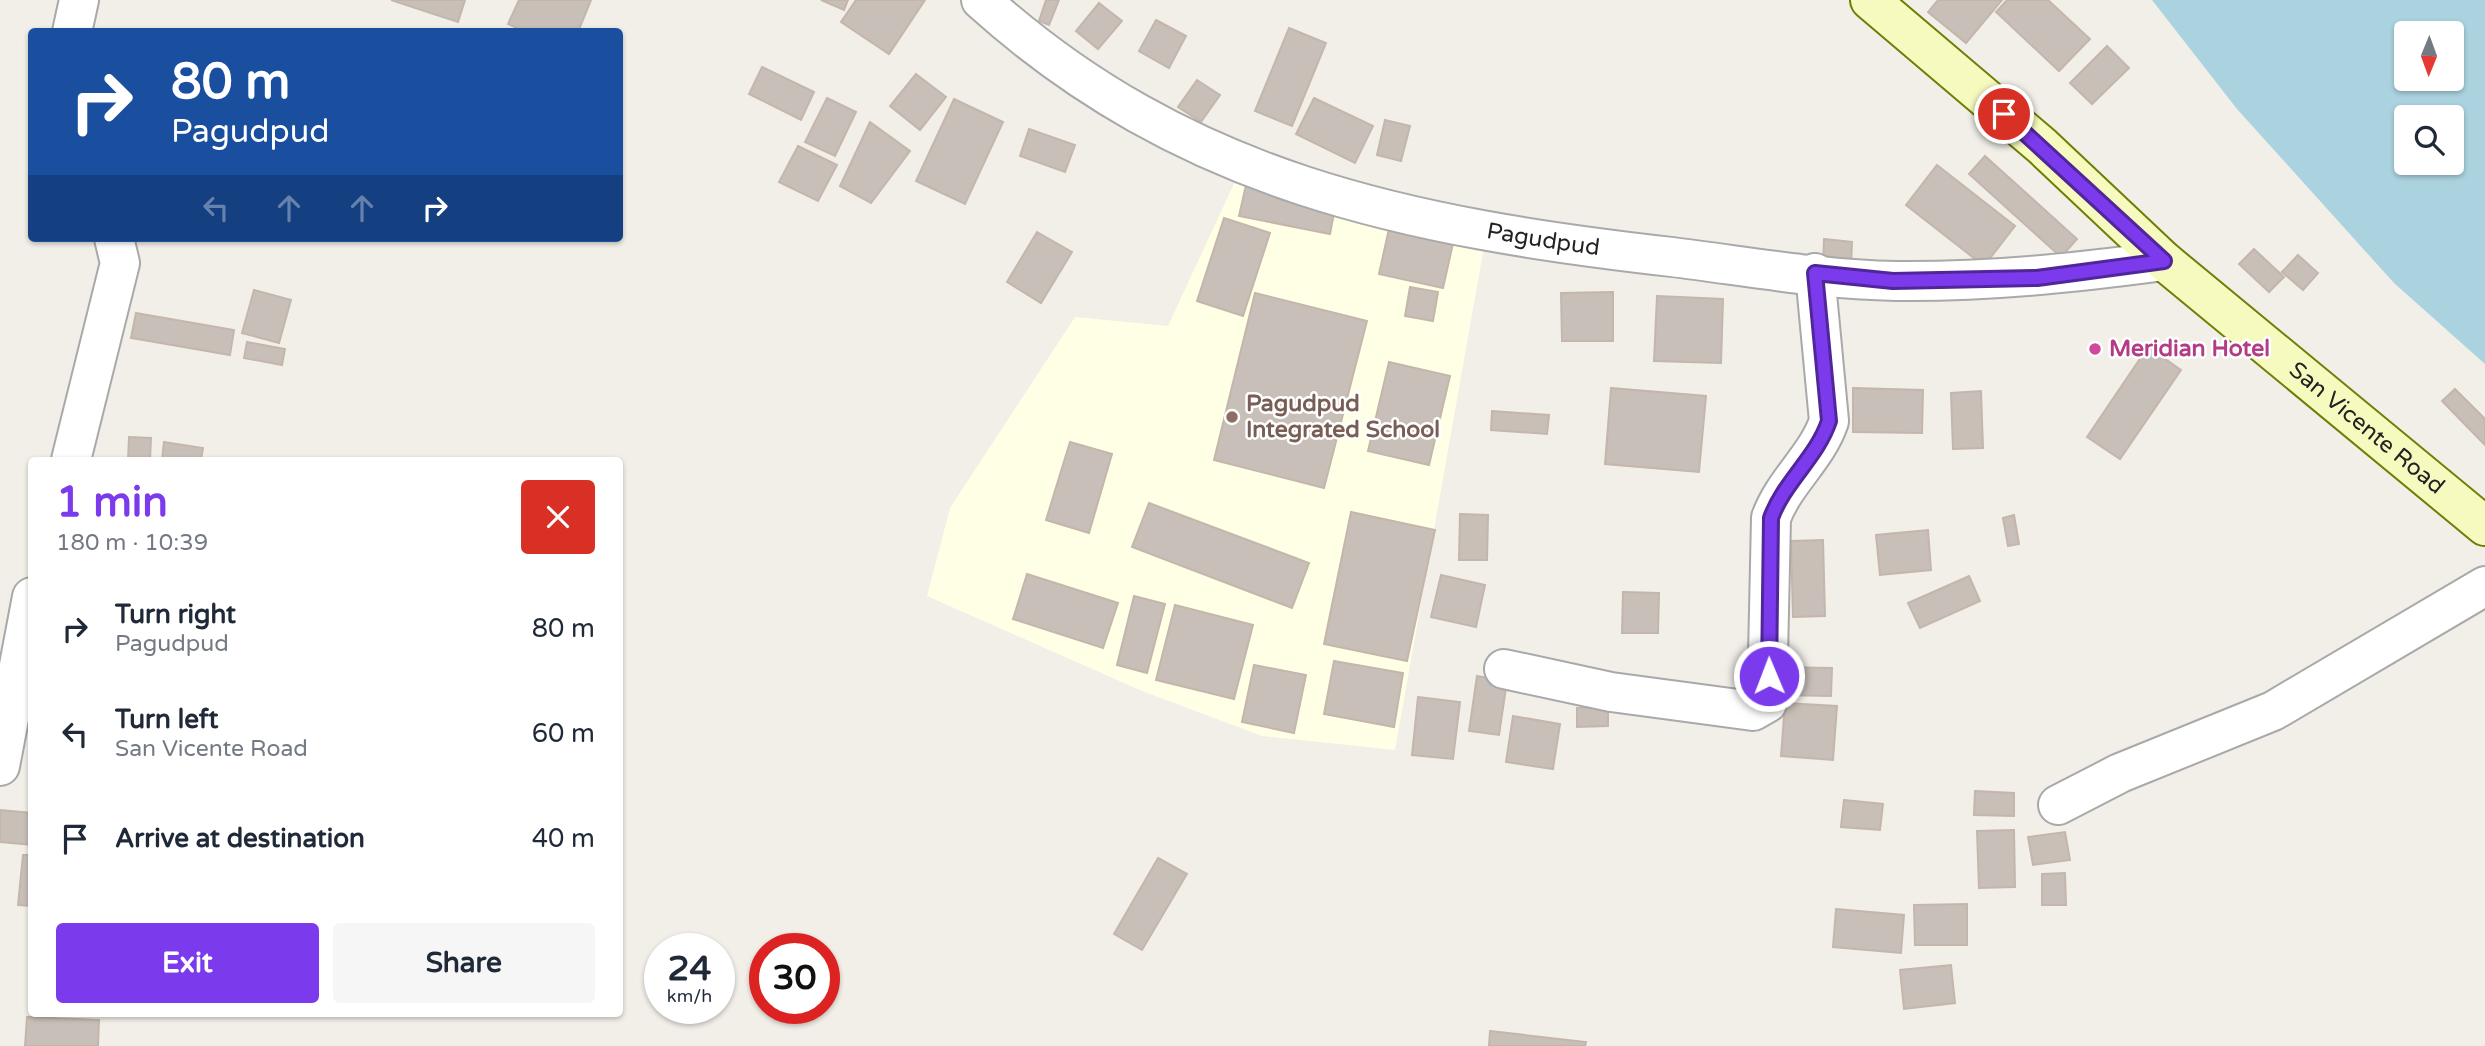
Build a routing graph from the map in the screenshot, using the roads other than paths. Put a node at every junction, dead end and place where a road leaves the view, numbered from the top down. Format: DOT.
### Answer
graph roads {
  1 [pos="79,0"];
  2 [pos="981,0"];
  3 [pos="1870,0"];
  4 [pos="73,28"];
  5 [pos="115,242"];
  6 [pos="2164,261"];
  7 [pos="1815,273"];
  8 [pos="72,457"];
  9 [pos="2485,526"];
  10 [pos="2485,586"];
  11 [pos="28,618"];
  12 [pos="1504,669"];
  13 [pos="0,766"];
  14 [pos="2058,805"];
  1 -- 4 [label="street"];
  2 -- 7 [label="street, Pagudpud"];
  3 -- 6 [label="street, San Vicente Road"];
  5 -- 8 [label="street"];
  6 -- 7 [label="street, Pagudpud"];
  6 -- 9 [label="street, San Vicente Road"];
  7 -- 12 [label="street"];
  10 -- 14 [label="street"];
  11 -- 13 [label="street"];
}
